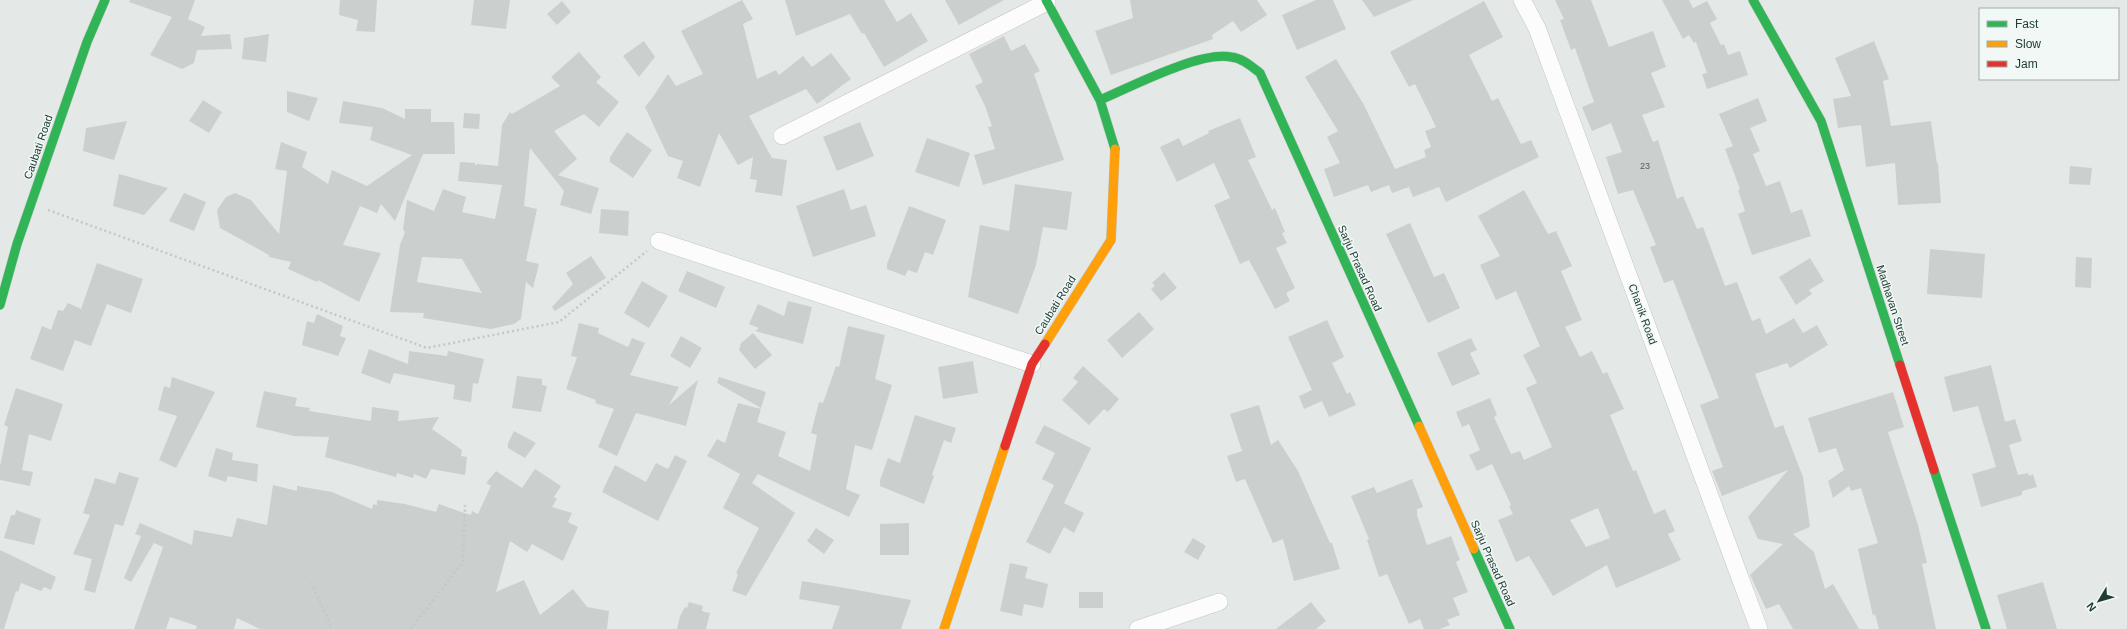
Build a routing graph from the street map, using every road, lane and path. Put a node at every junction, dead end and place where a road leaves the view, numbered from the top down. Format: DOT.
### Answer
graph roads {
  1 [pos="105,0"];
  2 [pos="1522,0"];
  3 [pos="1753,0"];
  4 [pos="1046,1"];
  5 [pos="1100,100"];
  6 [pos="782,136"];
  7 [pos="31,204"];
  8 [pos="660,241"];
  9 [pos="0,305"];
  10 [pos="1032,364"];
  11 [pos="465,506"];
  12 [pos="311,583"];
  13 [pos="1219,602"];
  14 [pos="330,629"];
  15 [pos="411,629"];
  16 [pos="944,629"];
  17 [pos="1138,629"];
  18 [pos="1510,629"];
  19 [pos="1760,629"];
  20 [pos="1986,629"];
  1 -- 7 [label="street, Caubati Road"];
  2 -- 19 [label="street, Chanik Road"];
  3 -- 20 [label="street, Madhavan Street"];
  4 -- 5 [label="street, Caubati Road"];
  4 -- 6 [label="street"];
  5 -- 10 [label="street, Caubati Road"];
  5 -- 18 [label="street, Sarju Prasad Road"];
  7 -- 8 [label="path"];
  7 -- 9 [label="street, Caubati Road"];
  8 -- 10 [label="street"];
  10 -- 16 [label="street, Caubati Road"];
  11 -- 15 [label="path"];
  12 -- 14 [label="path"];
  13 -- 17 [label="street"];
}
